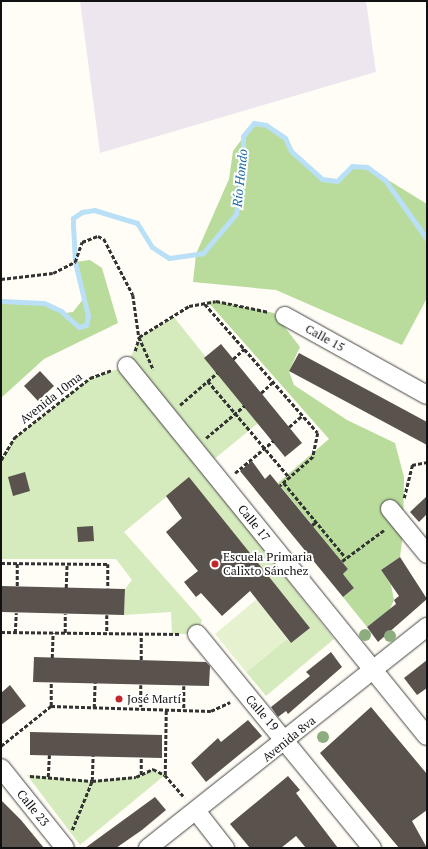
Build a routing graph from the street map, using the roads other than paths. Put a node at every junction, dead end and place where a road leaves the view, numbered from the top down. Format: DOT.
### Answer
graph roads {
  1 [pos="285,316"];
  2 [pos="127,366"];
  3 [pos="427,395"];
  4 [pos="394,514"];
  5 [pos="427,554"];
  6 [pos="427,627"];
  7 [pos="197,634"];
  8 [pos="373,670"];
  9 [pos="427,736"];
  10 [pos="286,742"];
  11 [pos="1,768"];
  12 [pos="197,812"];
  13 [pos="65,847"];
  14 [pos="148,848"];
  15 [pos="226,848"];
  16 [pos="372,848"];
  1 -- 3 [label="street, Calle 15"];
  2 -- 8 [label="street, Calle 17"];
  4 -- 5 [label="street"];
  6 -- 8 [label="street, Avenida 8va"];
  7 -- 10 [label="street, Calle 19"];
  8 -- 9 [label="street, Calle 17"];
  8 -- 10 [label="street, Avenida 8va"];
  10 -- 12 [label="street, Avenida 8va"];
  10 -- 16 [label="street, Calle 19"];
  11 -- 13 [label="street, Calle 23"];
  12 -- 14 [label="street, Avenida 8va"];
  12 -- 15 [label="street"];
}
